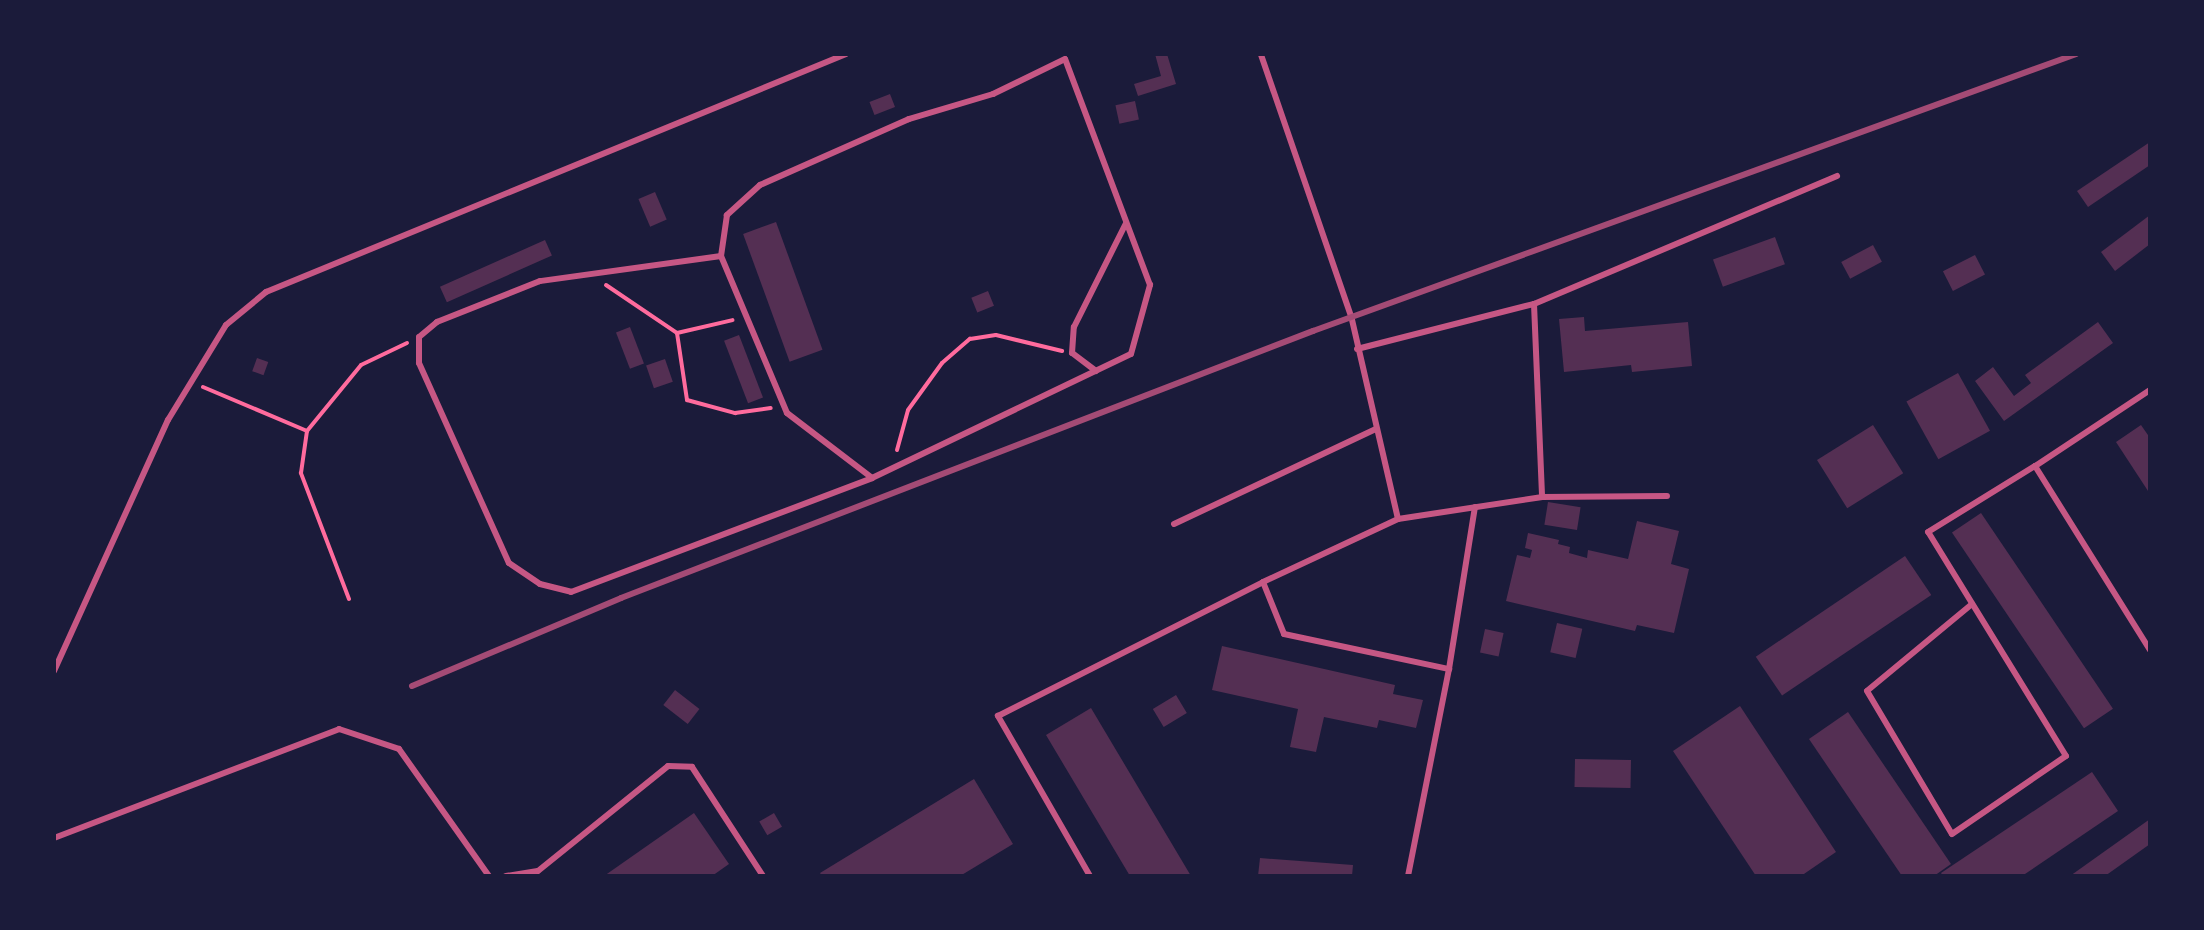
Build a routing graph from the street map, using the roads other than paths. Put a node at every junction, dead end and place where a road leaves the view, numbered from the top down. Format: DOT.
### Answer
graph roads {
  1 [pos="846,54"];
  2 [pos="1261,54"];
  3 [pos="1068,57"];
  4 [pos="1837,176"];
  5 [pos="1126,222"];
  6 [pos="721,256"];
  7 [pos="1534,304"];
  8 [pos="1357,349"];
  9 [pos="1096,371"];
  10 [pos="2150,390"];
  11 [pos="1376,429"];
  12 [pos="2035,466"];
  13 [pos="872,478"];
  14 [pos="1667,496"];
  15 [pos="1542,497"];
  16 [pos="1475,507"];
  17 [pos="1398,519"];
  18 [pos="1174,524"];
  19 [pos="1263,582"];
  20 [pos="1972,604"];
  21 [pos="2150,650"];
  22 [pos="1449,669"];
  23 [pos="54,671"];
  24 [pos="54,838"];
  25 [pos="540,873"];
  26 [pos="489,876"];
  27 [pos="506,876"];
  28 [pos="763,876"];
  29 [pos="1090,876"];
  30 [pos="1408,876"];
  1 -- 23 [label="lane"];
  2 -- 8 [label="lane"];
  3 -- 5 [label="lane"];
  3 -- 6 [label="lane"];
  4 -- 7 [label="lane"];
  5 -- 9 [label="lane"];
  5 -- 9 [label="lane"];
  6 -- 13 [label="lane"];
  6 -- 13 [label="lane"];
  7 -- 8 [label="lane"];
  7 -- 15 [label="lane"];
  8 -- 11 [label="lane"];
  9 -- 13 [label="lane"];
  10 -- 12 [label="lane"];
  11 -- 17 [label="lane"];
  11 -- 18 [label="lane"];
  12 -- 20 [label="lane"];
  12 -- 21 [label="lane"];
  14 -- 15 [label="lane"];
  15 -- 16 [label="lane"];
  16 -- 17 [label="lane"];
  16 -- 22 [label="lane"];
  17 -- 19 [label="lane"];
  19 -- 22 [label="lane"];
  19 -- 29 [label="lane"];
  20 -- 20 [label="lane"];
  22 -- 30 [label="lane"];
  24 -- 26 [label="lane"];
  25 -- 27 [label="lane"];
  25 -- 28 [label="lane"];
}
